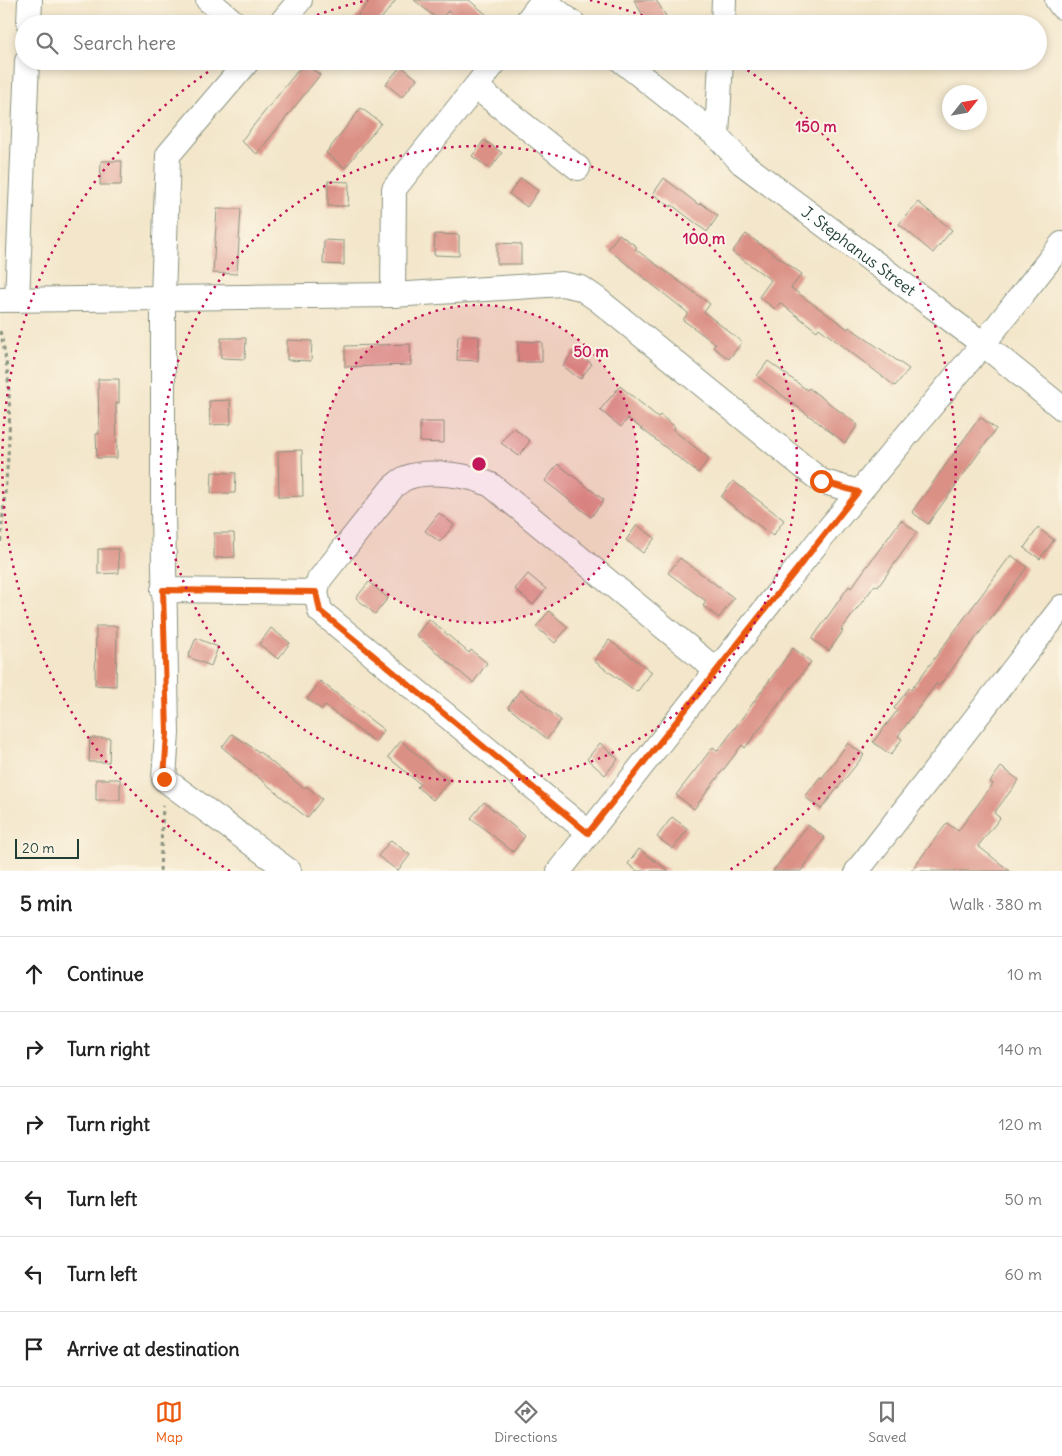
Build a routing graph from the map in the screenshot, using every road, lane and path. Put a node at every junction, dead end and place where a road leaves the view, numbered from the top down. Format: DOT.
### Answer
graph roads {
  1 [pos="30,0"];
  2 [pos="208,0"];
  3 [pos="300,0"];
  4 [pos="724,0"];
  5 [pos="1057,0"];
  6 [pos="1062,7"];
  7 [pos="29,15"];
  8 [pos="226,15"];
  9 [pos="288,15"];
  10 [pos="532,15"];
  11 [pos="562,15"];
  12 [pos="723,15"];
  13 [pos="26,70"];
  14 [pos="240,70"];
  15 [pos="489,70"];
  16 [pos="633,70"];
  17 [pos="721,70"];
  18 [pos="476,87"];
  19 [pos="717,136"];
  20 [pos="578,168"];
  21 [pos="1062,244"];
  22 [pos="393,295"];
  23 [pos="163,296"];
  24 [pos="8,300"];
  25 [pos="0,331"];
  26 [pos="983,344"];
  27 [pos="1062,408"];
  28 [pos="858,492"];
  29 [pos="0,546"];
  30 [pos="163,590"];
  31 [pos="316,592"];
  32 [pos="1062,607"];
  33 [pos="716,670"];
  34 [pos="164,779"];
  35 [pos="588,833"];
  36 [pos="160,871"];
  37 [pos="289,871"];
  38 [pos="559,871"];
  39 [pos="856,871"];
  1 -- 7 [label="street"];
  2 -- 8 [label="street"];
  3 -- 9 [label="street"];
  4 -- 12 [label="street"];
  5 -- 6 [label="street"];
  10 -- 11 [label="street"];
  13 -- 24 [label="street"];
  14 -- 23 [label="street"];
  15 -- 18 [label="street"];
  16 -- 19 [label="street, J. Stephanus Street"];
  17 -- 19 [label="street"];
  18 -- 20 [label="street"];
  18 -- 22 [label="street"];
  19 -- 26 [label="street, J. Stephanus Street"];
  21 -- 26 [label="street"];
  22 -- 23 [label="street"];
  22 -- 28 [label="street"];
  23 -- 24 [label="street"];
  23 -- 30 [label="street"];
  25 -- 29 [label="path"];
  26 -- 27 [label="street, J. Stephanus Street"];
  26 -- 28 [label="street"];
  28 -- 33 [label="street"];
  30 -- 31 [label="street"];
  30 -- 34 [label="street"];
  31 -- 33 [label="street"];
  31 -- 35 [label="street"];
  32 -- 39 [label="street"];
  33 -- 35 [label="street"];
  34 -- 36 [label="path"];
  34 -- 37 [label="street"];
  35 -- 38 [label="street"];
}
